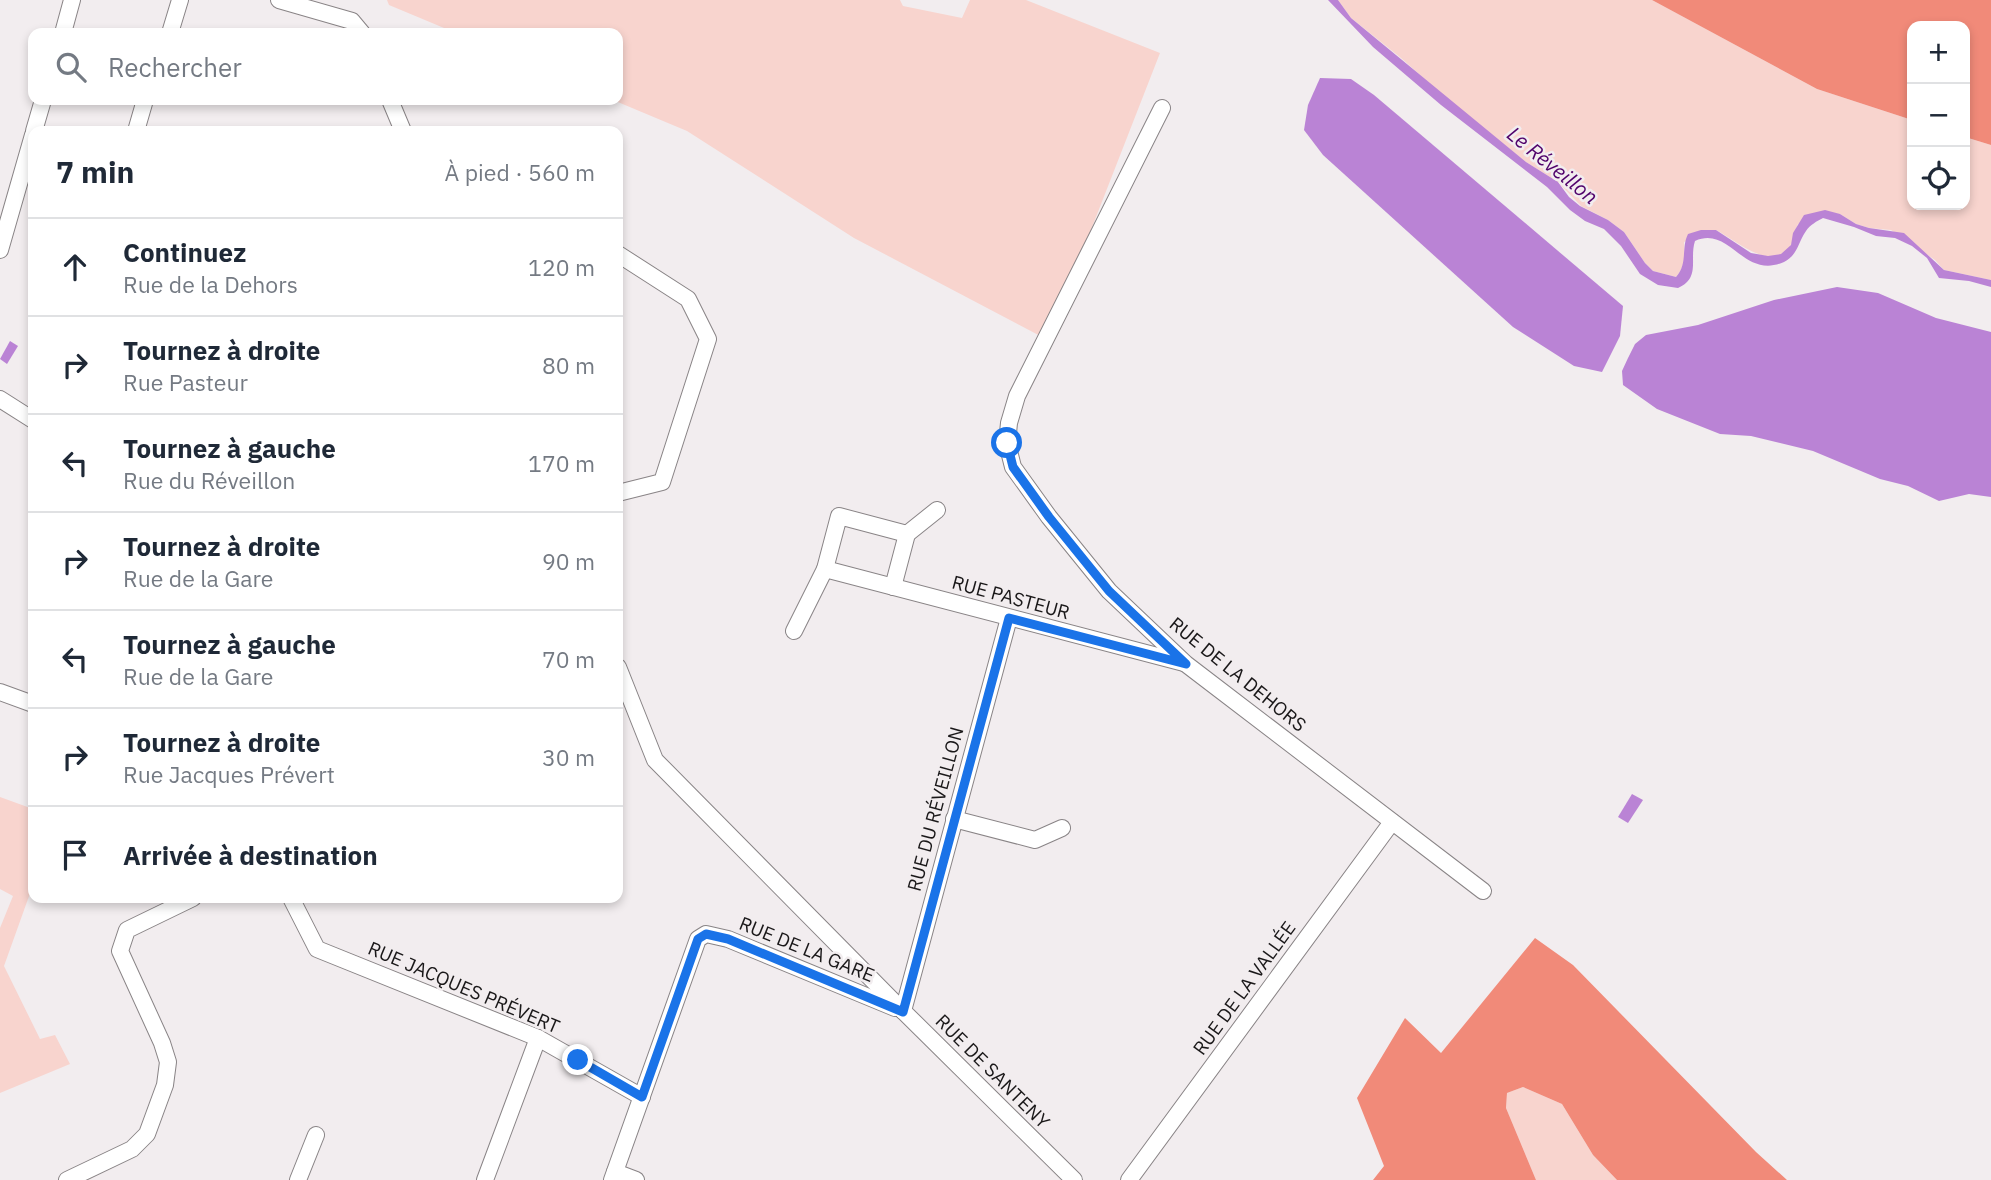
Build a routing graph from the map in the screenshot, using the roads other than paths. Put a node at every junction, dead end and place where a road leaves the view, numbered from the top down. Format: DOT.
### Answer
graph roads {
  1 [pos="72,0"];
  2 [pos="180,0"];
  3 [pos="279,0"];
  4 [pos="357,27"];
  5 [pos="64,28"];
  6 [pos="172,28"];
  7 [pos="42,105"];
  8 [pos="144,105"];
  9 [pos="392,105"];
  10 [pos="1162,108"];
  11 [pos="36,126"];
  12 [pos="137,126"];
  13 [pos="401,126"];
  14 [pos="28,154"];
  15 [pos="0,250"];
  16 [pos="623,257"];
  17 [pos="0,399"];
  18 [pos="28,417"];
  19 [pos="623,491"];
  20 [pos="937,510"];
  21 [pos="907,534"];
  22 [pos="825,569"];
  23 [pos="893,587"];
  24 [pos="1009,618"];
  25 [pos="794,631"];
  26 [pos="1186,664"];
  27 [pos="623,680"];
  28 [pos="0,692"];
  29 [pos="28,702"];
  30 [pos="954,818"];
  31 [pos="1392,822"];
  32 [pos="1062,828"];
  33 [pos="1483,891"];
  34 [pos="183,903"];
  35 [pos="294,903"];
  36 [pos="903,1012"];
  37 [pos="538,1038"];
  38 [pos="642,1097"];
  39 [pos="316,1135"];
  40 [pos="613,1176"];
  41 [pos="67,1180"];
  42 [pos="298,1180"];
  43 [pos="485,1180"];
  44 [pos="636,1180"];
  45 [pos="1074,1180"];
  46 [pos="1129,1180"];
  1 -- 5 [label="street"];
  2 -- 6 [label="street"];
  3 -- 4 [label="street"];
  7 -- 11 [label="street"];
  8 -- 12 [label="street"];
  9 -- 13 [label="street"];
  10 -- 26 [label="street, RUE DE LA DEHORS"];
  14 -- 15 [label="street"];
  16 -- 19 [label="street"];
  17 -- 18 [label="street"];
  20 -- 21 [label="street"];
  21 -- 22 [label="street"];
  21 -- 23 [label="street"];
  22 -- 23 [label="street, RUE PASTEUR"];
  22 -- 25 [label="street"];
  23 -- 24 [label="street, RUE PASTEUR"];
  24 -- 26 [label="street, RUE PASTEUR"];
  24 -- 30 [label="street, RUE DU RÉVEILLON"];
  26 -- 31 [label="street, RUE DE LA DEHORS"];
  27 -- 36 [label="street, RUE DE SANTENY"];
  28 -- 29 [label="street"];
  30 -- 32 [label="street"];
  30 -- 36 [label="street, RUE DU RÉVEILLON"];
  31 -- 33 [label="street, RUE DE LA DEHORS"];
  31 -- 46 [label="street, RUE DE LA VALLÉE"];
  34 -- 41 [label="street"];
  35 -- 37 [label="street, RUE JACQUES PRÉVERT"];
  36 -- 38 [label="street, RUE DE LA GARE"];
  36 -- 45 [label="street, RUE DE SANTENY"];
  37 -- 38 [label="street, RUE JACQUES PRÉVERT"];
  37 -- 43 [label="street"];
  38 -- 40 [label="street, RUE DE LA GARE"];
  39 -- 42 [label="street"];
  40 -- 44 [label="street"];
}
